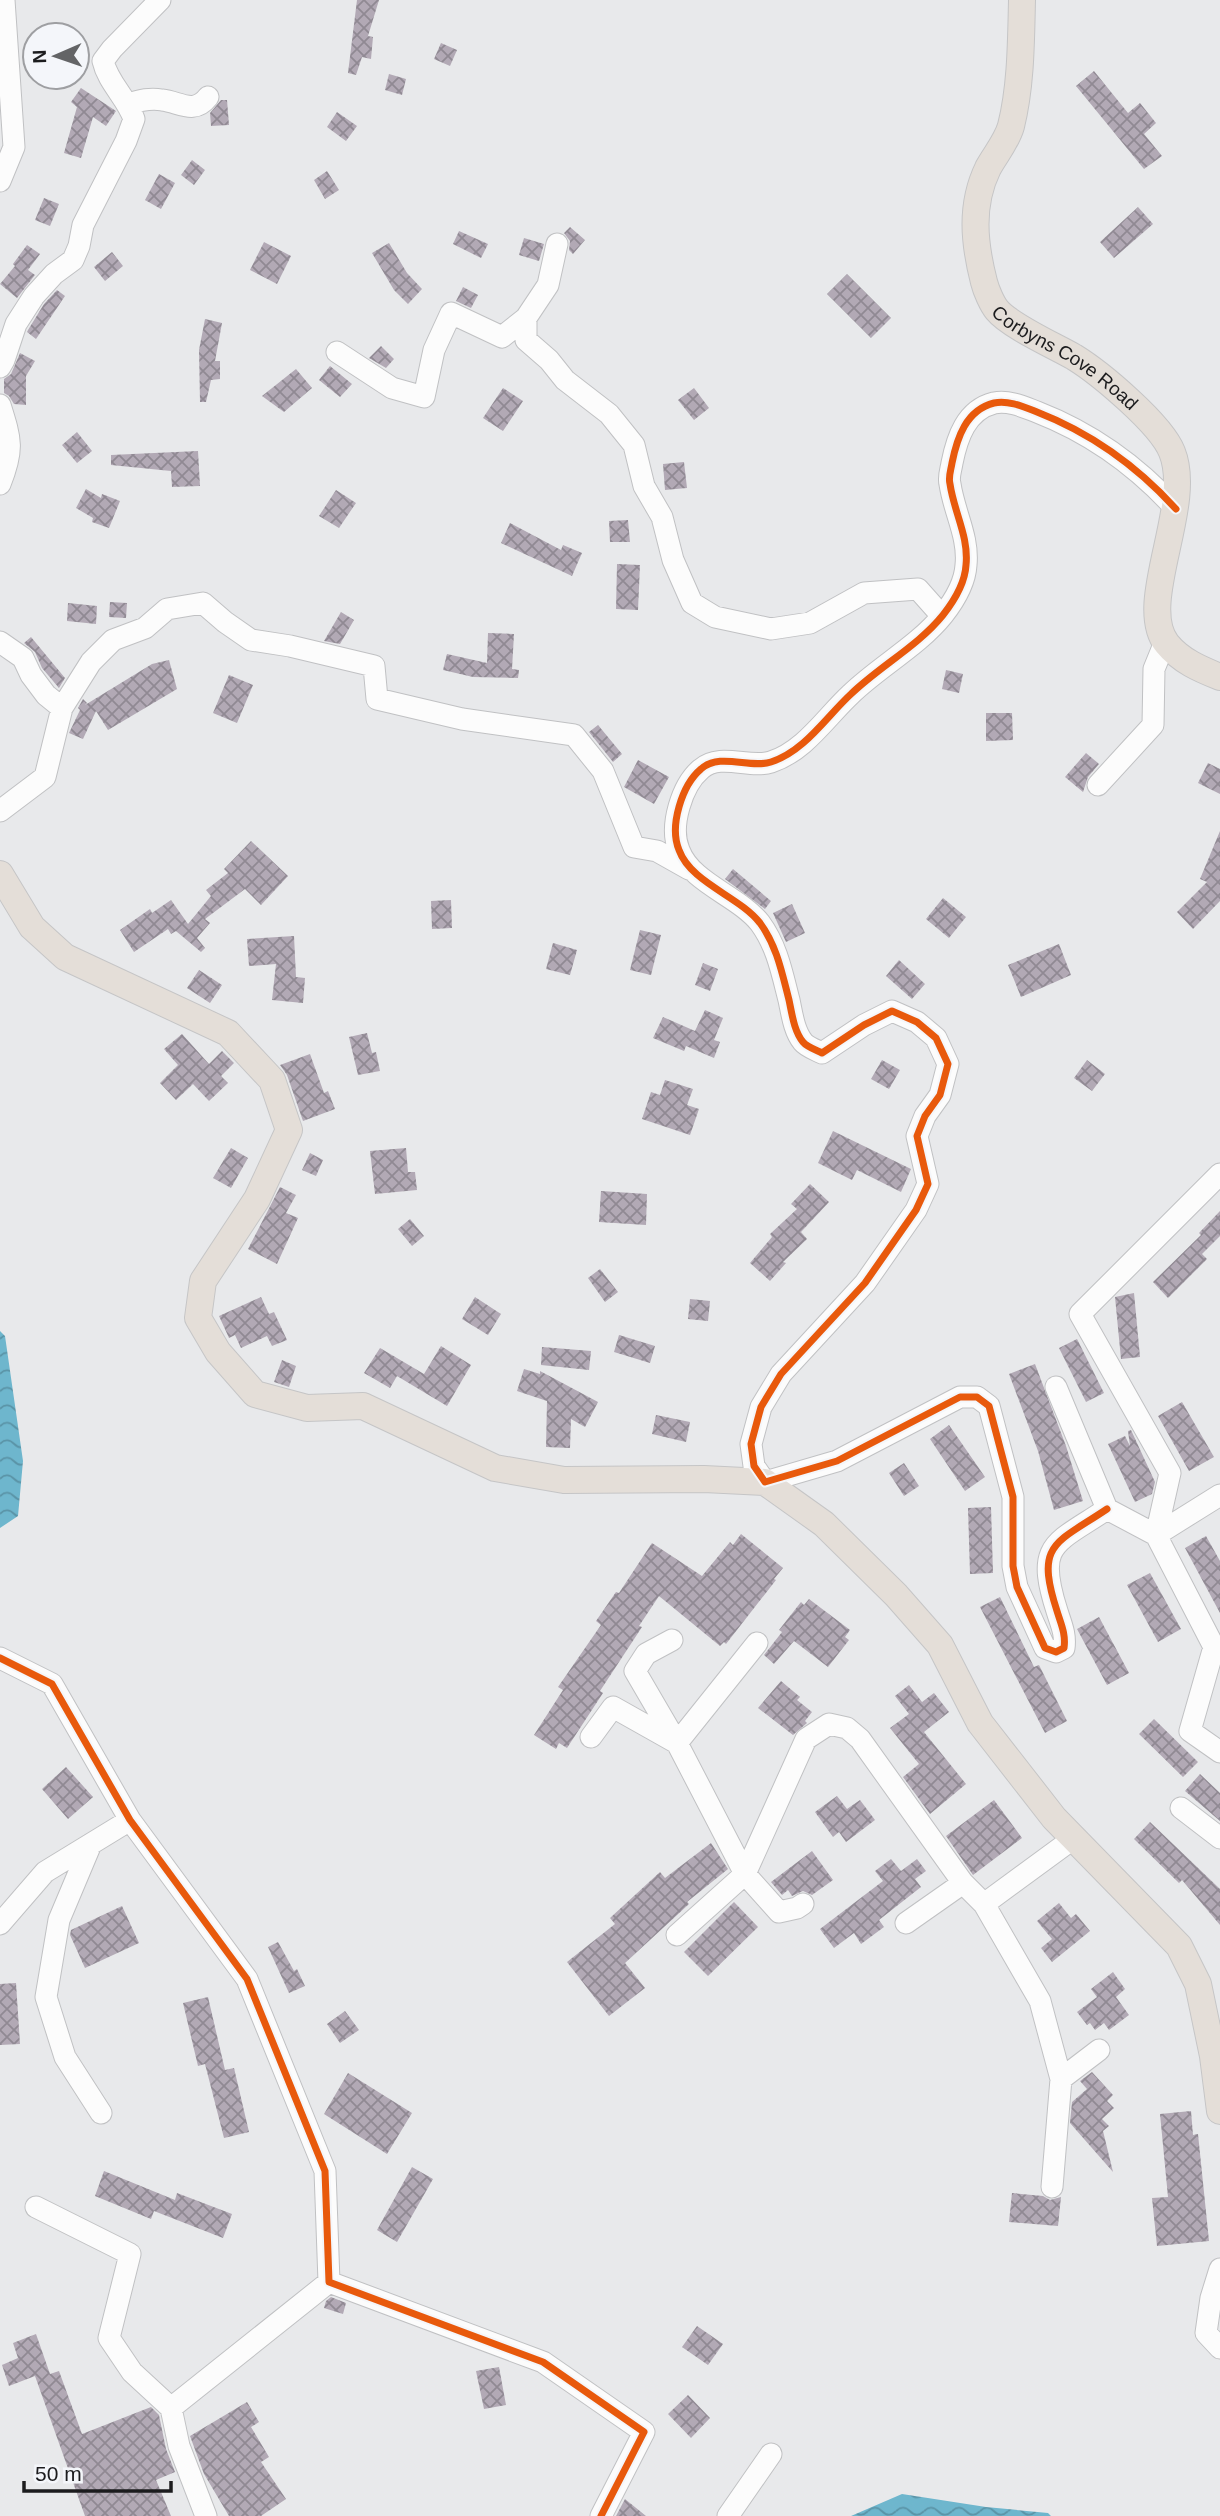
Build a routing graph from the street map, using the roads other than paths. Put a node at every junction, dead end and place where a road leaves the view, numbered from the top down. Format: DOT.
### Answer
graph roads {
  1 [pos="4,0"];
  2 [pos="160,0"];
  3 [pos="1022,0"];
  4 [pos="208,97"];
  5 [pos="129,104"];
  6 [pos="0,181"];
  7 [pos="557,244"];
  8 [pos="526,318"];
  9 [pos="337,352"];
  10 [pos="0,367"];
  11 [pos="0,405"];
  12 [pos="0,484"];
  13 [pos="1176,509"];
  14 [pos="942,616"];
  15 [pos="0,642"];
  16 [pos="1165,642"];
  17 [pos="1220,677"];
  18 [pos="62,708"];
  19 [pos="1098,785"];
  20 [pos="0,811"];
  21 [pos="692,871"];
  22 [pos="0,874"];
  23 [pos="1220,1174"];
  24 [pos="1056,1387"];
  25 [pos="765,1482"];
  26 [pos="1220,1495"];
  27 [pos="1107,1509"];
  28 [pos="1156,1535"];
  29 [pos="672,1640"];
  30 [pos="757,1643"];
  31 [pos="0,1658"];
  32 [pos="591,1737"];
  33 [pos="677,1743"];
  34 [pos="1220,1752"];
  35 [pos="1181,1808"];
  36 [pos="130,1820"];
  37 [pos="1074,1838"];
  38 [pos="1220,1838"];
  39 [pos="91,1844"];
  40 [pos="745,1874"];
  41 [pos="963,1883"];
  42 [pos="803,1904"];
  43 [pos="984,1905"];
  44 [pos="906,1923"];
  45 [pos="0,1924"];
  46 [pos="677,1935"];
  47 [pos="1099,2050"];
  48 [pos="1061,2079"];
  49 [pos="1220,2111"];
  50 [pos="101,2113"];
  51 [pos="1052,2187"];
  52 [pos="36,2207"];
  53 [pos="1220,2269"];
  54 [pos="329,2282"];
  55 [pos="1220,2348"];
  56 [pos="171,2408"];
  57 [pos="771,2454"];
  58 [pos="206,2516"];
  59 [pos="601,2516"];
  60 [pos="728,2516"];
  1 -- 6 [label="street"];
  2 -- 5 [label="street"];
  3 -- 13 [label="main road, Corbyns Cove Road"];
  4 -- 5 [label="street"];
  5 -- 10 [label="street"];
  7 -- 8 [label="street"];
  8 -- 9 [label="street"];
  8 -- 14 [label="street"];
  11 -- 12 [label="street"];
  13 -- 14 [label="street"];
  13 -- 16 [label="main road, Corbyns Cove Road"];
  14 -- 21 [label="street"];
  15 -- 18 [label="street"];
  16 -- 17 [label="main road"];
  16 -- 19 [label="street"];
  18 -- 20 [label="street"];
  18 -- 21 [label="street"];
  21 -- 25 [label="street"];
  22 -- 25 [label="main road"];
  23 -- 28 [label="street"];
  24 -- 27 [label="street"];
  25 -- 27 [label="street"];
  25 -- 37 [label="main road"];
  26 -- 28 [label="street"];
  27 -- 28 [label="street"];
  28 -- 34 [label="street"];
  29 -- 33 [label="street"];
  30 -- 33 [label="street"];
  31 -- 36 [label="street"];
  32 -- 33 [label="street"];
  33 -- 40 [label="street"];
  35 -- 38 [label="street"];
  36 -- 39 [label="street"];
  36 -- 54 [label="street"];
  37 -- 43 [label="street"];
  37 -- 49 [label="main road"];
  39 -- 45 [label="street"];
  39 -- 50 [label="street"];
  40 -- 41 [label="street"];
  40 -- 42 [label="street"];
  40 -- 46 [label="street"];
  41 -- 43 [label="street"];
  41 -- 44 [label="street"];
  43 -- 48 [label="street"];
  47 -- 48 [label="street"];
  48 -- 51 [label="street"];
  52 -- 56 [label="street"];
  53 -- 55 [label="street"];
  54 -- 56 [label="street"];
  54 -- 59 [label="street"];
  56 -- 58 [label="street"];
  57 -- 60 [label="street"];
}
